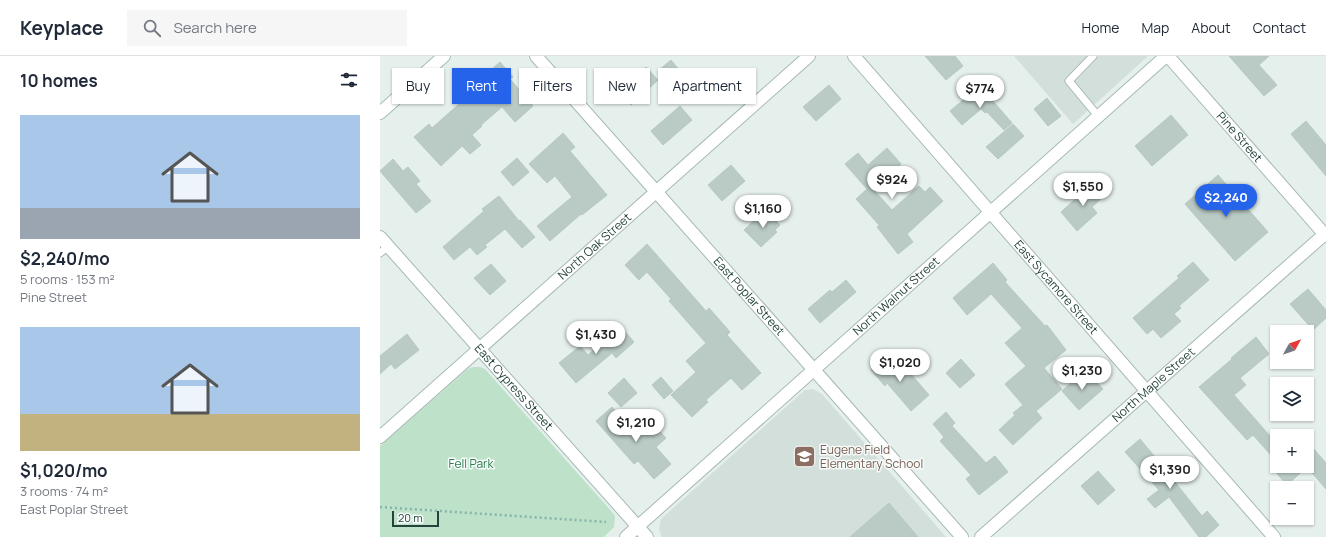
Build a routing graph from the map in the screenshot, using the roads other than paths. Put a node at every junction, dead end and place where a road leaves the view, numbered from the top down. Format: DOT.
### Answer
graph roads {
  1 [pos="444,56"];
  2 [pos="536,56"];
  3 [pos="809,56"];
  4 [pos="854,56"];
  5 [pos="1093,56"];
  6 [pos="1167,56"];
  7 [pos="380,113"];
  8 [pos="1098,116"];
  9 [pos="657,192"];
  10 [pos="991,211"];
  11 [pos="1325,235"];
  12 [pos="383,246"];
  13 [pos="479,348"];
  14 [pos="814,369"];
  15 [pos="1147,390"];
  16 [pos="380,437"];
  17 [pos="638,526"];
  18 [pos="626,537"];
  19 [pos="647,537"];
  20 [pos="962,537"];
  21 [pos="981,537"];
  22 [pos="1274,537"];
  1 -- 7 [label="street"];
  2 -- 9 [label="street, East Poplar Street"];
  3 -- 9 [label="street, North Oak Street"];
  4 -- 10 [label="street, East Sycamore Street"];
  5 -- 8 [label="lane"];
  6 -- 8 [label="street, North Walnut Street"];
  6 -- 11 [label="street, Pine Street"];
  8 -- 10 [label="street, North Walnut Street"];
  9 -- 13 [label="street, North Oak Street"];
  9 -- 14 [label="street, East Poplar Street"];
  10 -- 14 [label="street, North Walnut Street"];
  10 -- 15 [label="street, East Sycamore Street"];
  11 -- 15 [label="street, North Maple Street"];
  12 -- 13 [label="street, East Cypress Street"];
  13 -- 16 [label="street, North Oak Street"];
  13 -- 17 [label="street, East Cypress Street"];
  14 -- 17 [label="street, North Walnut Street"];
  14 -- 20 [label="street, East Poplar Street"];
  15 -- 21 [label="street, North Maple Street"];
  15 -- 22 [label="street, East Sycamore Street"];
  17 -- 18 [label="street, North Walnut Street"];
  17 -- 19 [label="street, East Cypress Street"];
}
